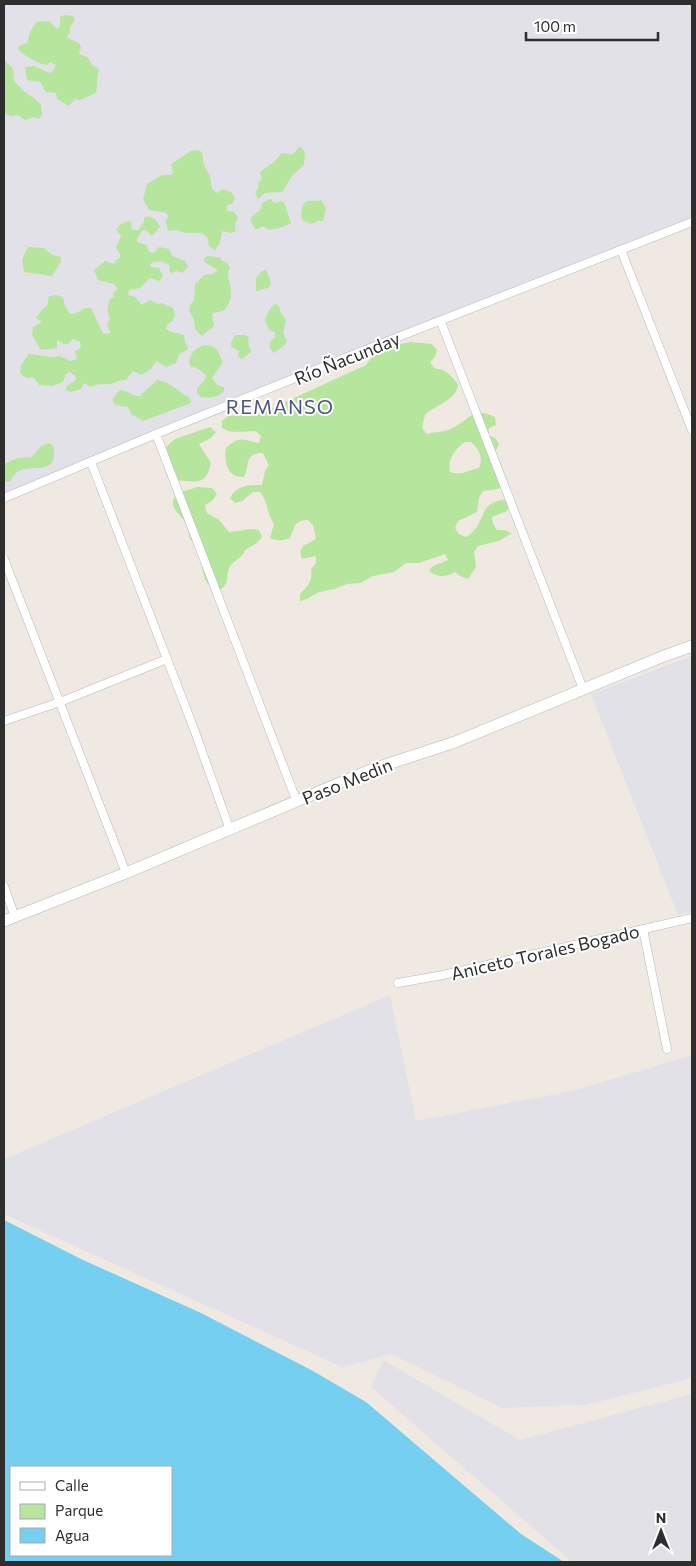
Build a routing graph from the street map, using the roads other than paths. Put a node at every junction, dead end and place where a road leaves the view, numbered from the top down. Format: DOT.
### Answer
graph roads {
  1 [pos="692,222"];
  2 [pos="621,250"];
  3 [pos="441,322"];
  4 [pos="692,430"];
  5 [pos="156,434"];
  6 [pos="91,462"];
  7 [pos="4,498"];
  8 [pos="4,559"];
  9 [pos="692,646"];
  10 [pos="167,659"];
  11 [pos="584,689"];
  12 [pos="60,702"];
  13 [pos="4,721"];
  14 [pos="297,802"];
  15 [pos="230,830"];
  16 [pos="126,873"];
  17 [pos="4,886"];
  18 [pos="15,917"];
  19 [pos="692,918"];
  20 [pos="4,921"];
  21 [pos="643,930"];
  22 [pos="398,983"];
  23 [pos="667,1049"];
  1 -- 2 [label="street, Río Ñacunday"];
  2 -- 3 [label="street, Río Ñacunday"];
  2 -- 4 [label="street"];
  3 -- 5 [label="street, Río Ñacunday"];
  3 -- 11 [label="street"];
  5 -- 6 [label="street, Río Ñacunday"];
  5 -- 14 [label="street"];
  6 -- 7 [label="street, Río Ñacunday"];
  6 -- 10 [label="street"];
  8 -- 12 [label="street"];
  9 -- 11 [label="street, Paso Medin"];
  10 -- 12 [label="street"];
  10 -- 15 [label="street"];
  11 -- 14 [label="street, Paso Medin"];
  12 -- 13 [label="street"];
  12 -- 16 [label="street"];
  14 -- 15 [label="street, Paso Medin"];
  15 -- 16 [label="street, Paso Medin"];
  16 -- 18 [label="street, Paso Medin"];
  17 -- 18 [label="street"];
  18 -- 20 [label="street, Paso Medin"];
  19 -- 21 [label="street, Aniceto Torales Bogado"];
  21 -- 22 [label="street, Aniceto Torales Bogado"];
  21 -- 23 [label="street"];
}
